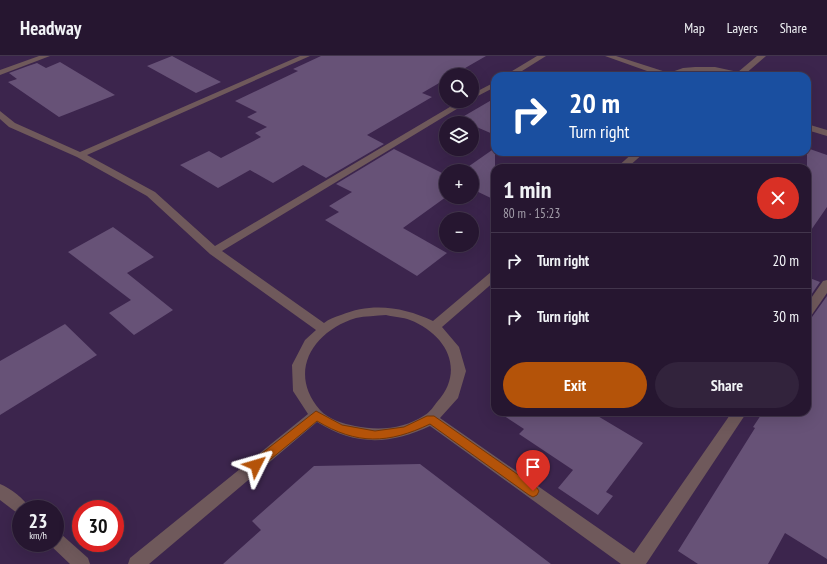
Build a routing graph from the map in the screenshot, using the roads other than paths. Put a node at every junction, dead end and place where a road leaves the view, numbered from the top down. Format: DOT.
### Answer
graph roads {
  1 [pos="22,56"];
  2 [pos="46,56"];
  3 [pos="306,56"];
  4 [pos="542,56"];
  5 [pos="609,56"];
  6 [pos="762,56"];
  7 [pos="31,61"];
  8 [pos="515,72"];
  9 [pos="658,72"];
  10 [pos="679,72"];
  11 [pos="719,72"];
  12 [pos="744,72"];
  13 [pos="0,73"];
  14 [pos="491,86"];
  15 [pos="479,93"];
  16 [pos="454,108"];
  17 [pos="0,114"];
  18 [pos="811,128"];
  19 [pos="827,133"];
  20 [pos="80,155"];
  21 [pos="635,156"];
  22 [pos="626,164"];
  23 [pos="214,251"];
  24 [pos="491,278"];
  25 [pos="827,284"];
  26 [pos="811,307"];
  27 [pos="434,327"];
  28 [pos="325,330"];
  29 [pos="316,415"];
  30 [pos="737,416"];
  31 [pos="431,419"];
  32 [pos="0,491"];
  33 [pos="12,501"];
  34 [pos="64,547"];
  35 [pos="82,564"];
  36 [pos="136,564"];
  37 [pos="635,564"];
  1 -- 7 [label="street"];
  2 -- 7 [label="street"];
  3 -- 20 [label="street"];
  4 -- 8 [label="street"];
  5 -- 9 [label="street"];
  6 -- 12 [label="street"];
  7 -- 13 [label="street"];
  10 -- 11 [label="street"];
  14 -- 15 [label="street"];
  16 -- 23 [label="street"];
  17 -- 20 [label="street"];
  18 -- 19 [label="street"];
  20 -- 23 [label="street"];
  21 -- 22 [label="street"];
  23 -- 28 [label="street"];
  24 -- 27 [label="street"];
  25 -- 26 [label="street"];
  27 -- 28 [label="street"];
  27 -- 31 [label="street"];
  28 -- 29 [label="street"];
  29 -- 31 [label="street"];
  29 -- 36 [label="street"];
  30 -- 37 [label="street"];
  31 -- 37 [label="street"];
  32 -- 33 [label="street"];
  34 -- 35 [label="street"];
}
